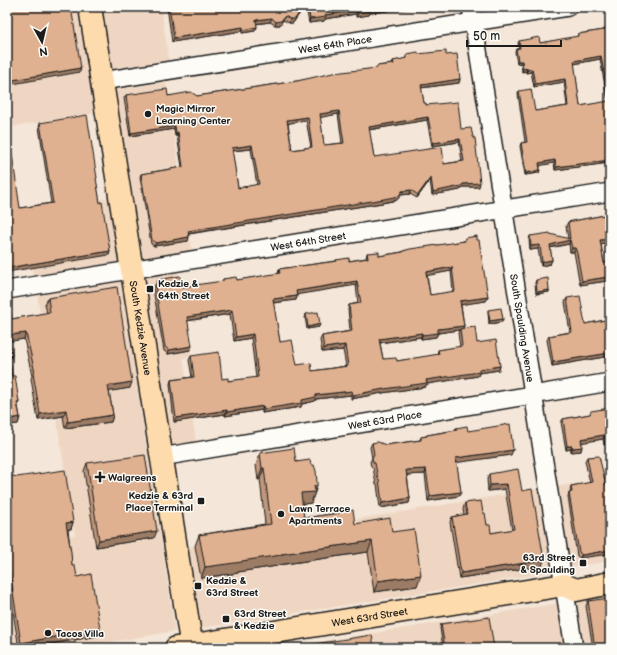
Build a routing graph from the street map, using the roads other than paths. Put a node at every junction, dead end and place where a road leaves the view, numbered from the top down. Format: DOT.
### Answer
graph roads {
  1 [pos="90,7"];
  2 [pos="568,7"];
  3 [pos="472,15"];
  4 [pos="102,81"];
  5 [pos="610,192"];
  6 [pos="503,209"];
  7 [pos="132,270"];
  8 [pos="7,290"];
  9 [pos="610,382"];
  10 [pos="533,394"];
  11 [pos="161,457"];
  12 [pos="610,573"];
  13 [pos="610,583"];
  14 [pos="564,585"];
  15 [pos="186,647"];
  16 [pos="574,648"];
  1 -- 4 [label="main road, South Kedzie Avenue"];
  2 -- 3 [label="street, West 64th Place"];
  3 -- 4 [label="street, West 64th Place"];
  3 -- 6 [label="street, South Spaulding Avenue"];
  4 -- 7 [label="main road, South Kedzie Avenue"];
  5 -- 6 [label="street, West 64th Street"];
  6 -- 7 [label="street, West 64th Street"];
  6 -- 10 [label="street, South Spaulding Avenue"];
  7 -- 8 [label="street, West 64th Street"];
  7 -- 11 [label="main road, South Kedzie Avenue"];
  9 -- 10 [label="street, West 63rd Place"];
  10 -- 11 [label="street, West 63rd Place"];
  10 -- 14 [label="street, South Spaulding Avenue"];
  11 -- 15 [label="main road, South Kedzie Avenue"];
  12 -- 14 [label="main road, West 63rd Street"];
  13 -- 14 [label="main road, West 63rd Street"];
  14 -- 15 [label="main road, West 63rd Street"];
  14 -- 16 [label="street, South Spaulding Avenue"];
}
